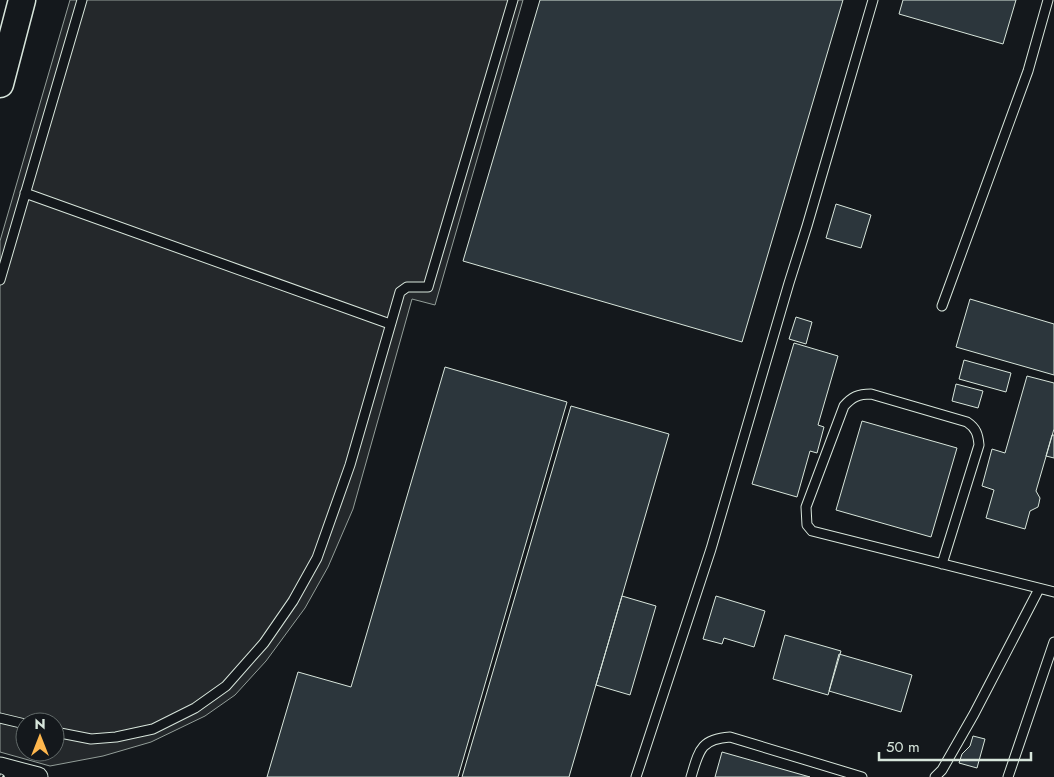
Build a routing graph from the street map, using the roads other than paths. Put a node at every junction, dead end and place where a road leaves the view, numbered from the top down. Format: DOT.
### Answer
graph roads {
  1 [pos="22,0"];
  2 [pos="82,0"];
  3 [pos="512,0"];
  4 [pos="873,0"];
  5 [pos="1048,0"];
  6 [pos="0,84"];
  7 [pos="25,193"];
  8 [pos="0,280"];
  9 [pos="942,306"];
  10 [pos="390,324"];
  11 [pos="942,564"];
  12 [pos="1039,589"];
  13 [pos="1054,592"];
  14 [pos="1054,642"];
  15 [pos="0,718"];
  16 [pos="15,722"];
  17 [pos="65,734"];
  18 [pos="0,767"];
  19 [pos="38,777"];
  20 [pos="636,777"];
  21 [pos="691,777"];
  22 [pos="862,777"];
  23 [pos="935,777"];
  24 [pos="1008,777"];
  1 -- 6 [label="main road"];
  2 -- 7 [label="lane"];
  3 -- 10 [label="lane"];
  4 -- 20 [label="lane"];
  5 -- 9 [label="lane"];
  7 -- 8 [label="lane"];
  7 -- 10 [label="lane"];
  10 -- 17 [label="lane"];
  11 -- 11 [label="lane"];
  11 -- 12 [label="lane"];
  12 -- 13 [label="lane"];
  12 -- 23 [label="lane"];
  14 -- 24 [label="lane"];
  15 -- 16 [label="lane"];
  18 -- 19 [label="street"];
  21 -- 22 [label="lane"];
}
